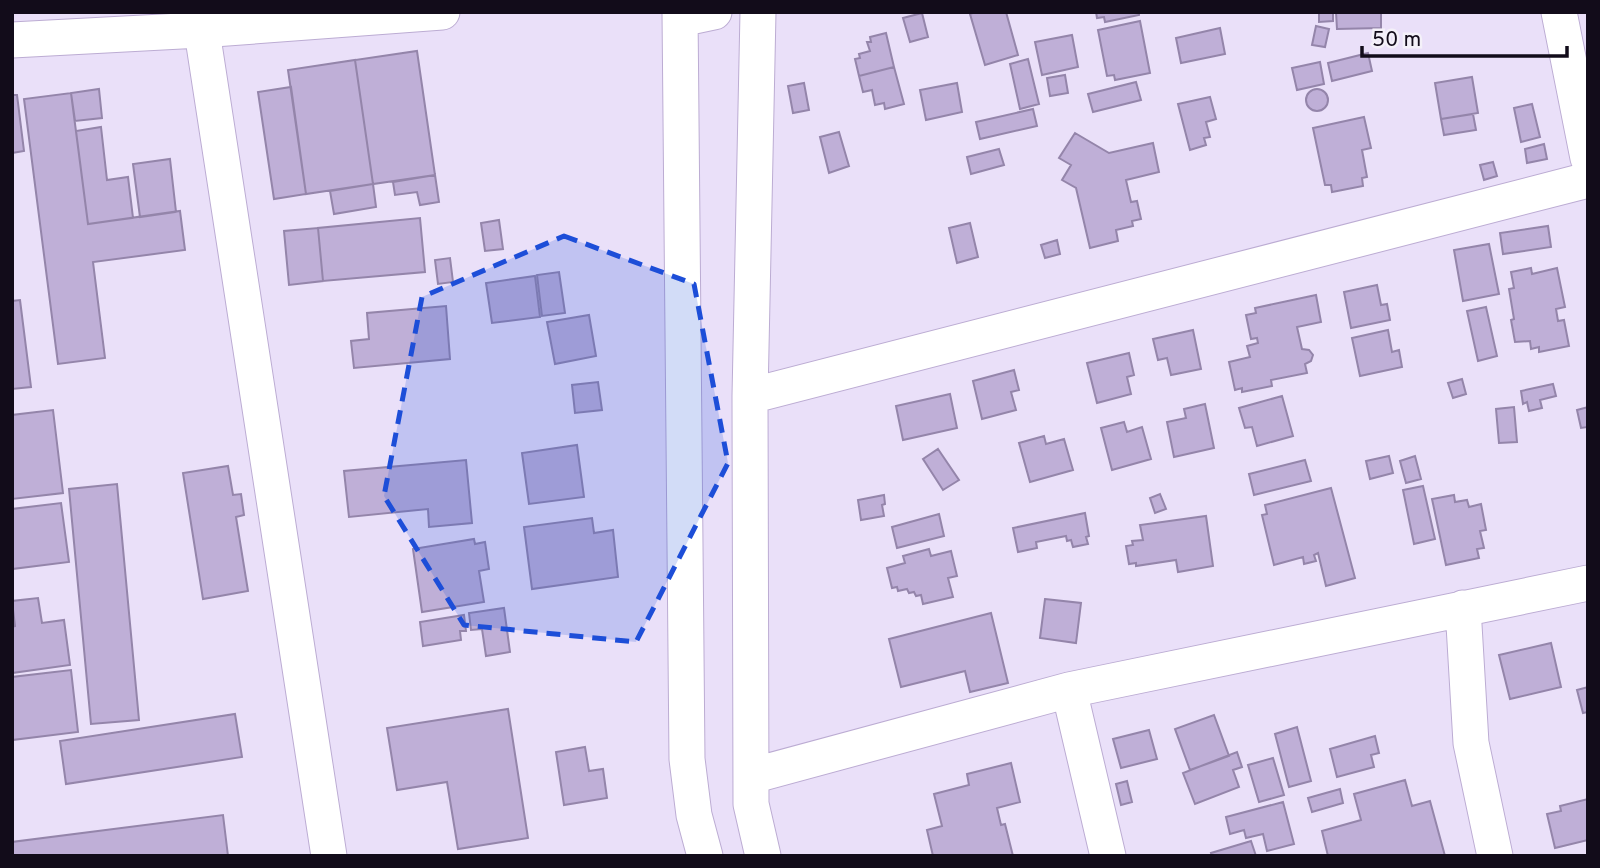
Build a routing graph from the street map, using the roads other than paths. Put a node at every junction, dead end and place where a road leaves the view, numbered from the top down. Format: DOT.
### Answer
graph roads {
  1 [pos="442,12"];
  2 [pos="758,12"];
  3 [pos="692,14"];
  4 [pos="200,21"];
  5 [pos="1570,25"];
  6 [pos="12,40"];
  7 [pos="1588,158"];
  8 [pos="1588,180"];
  9 [pos="750,396"];
  10 [pos="1588,583"];
  11 [pos="1463,608"];
  12 [pos="1069,690"];
  13 [pos="751,776"];
  14 [pos="329,856"];
  15 [pos="705,856"];
  16 [pos="763,856"];
  17 [pos="1108,856"];
  18 [pos="1494,856"];
  1 -- 4 [label="street"];
  2 -- 9 [label="street"];
  3 -- 15 [label="street"];
  4 -- 6 [label="street"];
  4 -- 14 [label="street"];
  5 -- 7 [label="street"];
  8 -- 9 [label="street"];
  9 -- 13 [label="street"];
  10 -- 11 [label="street"];
  11 -- 12 [label="street"];
  11 -- 18 [label="street"];
  12 -- 13 [label="street"];
  12 -- 17 [label="street"];
  13 -- 16 [label="street"];
}
